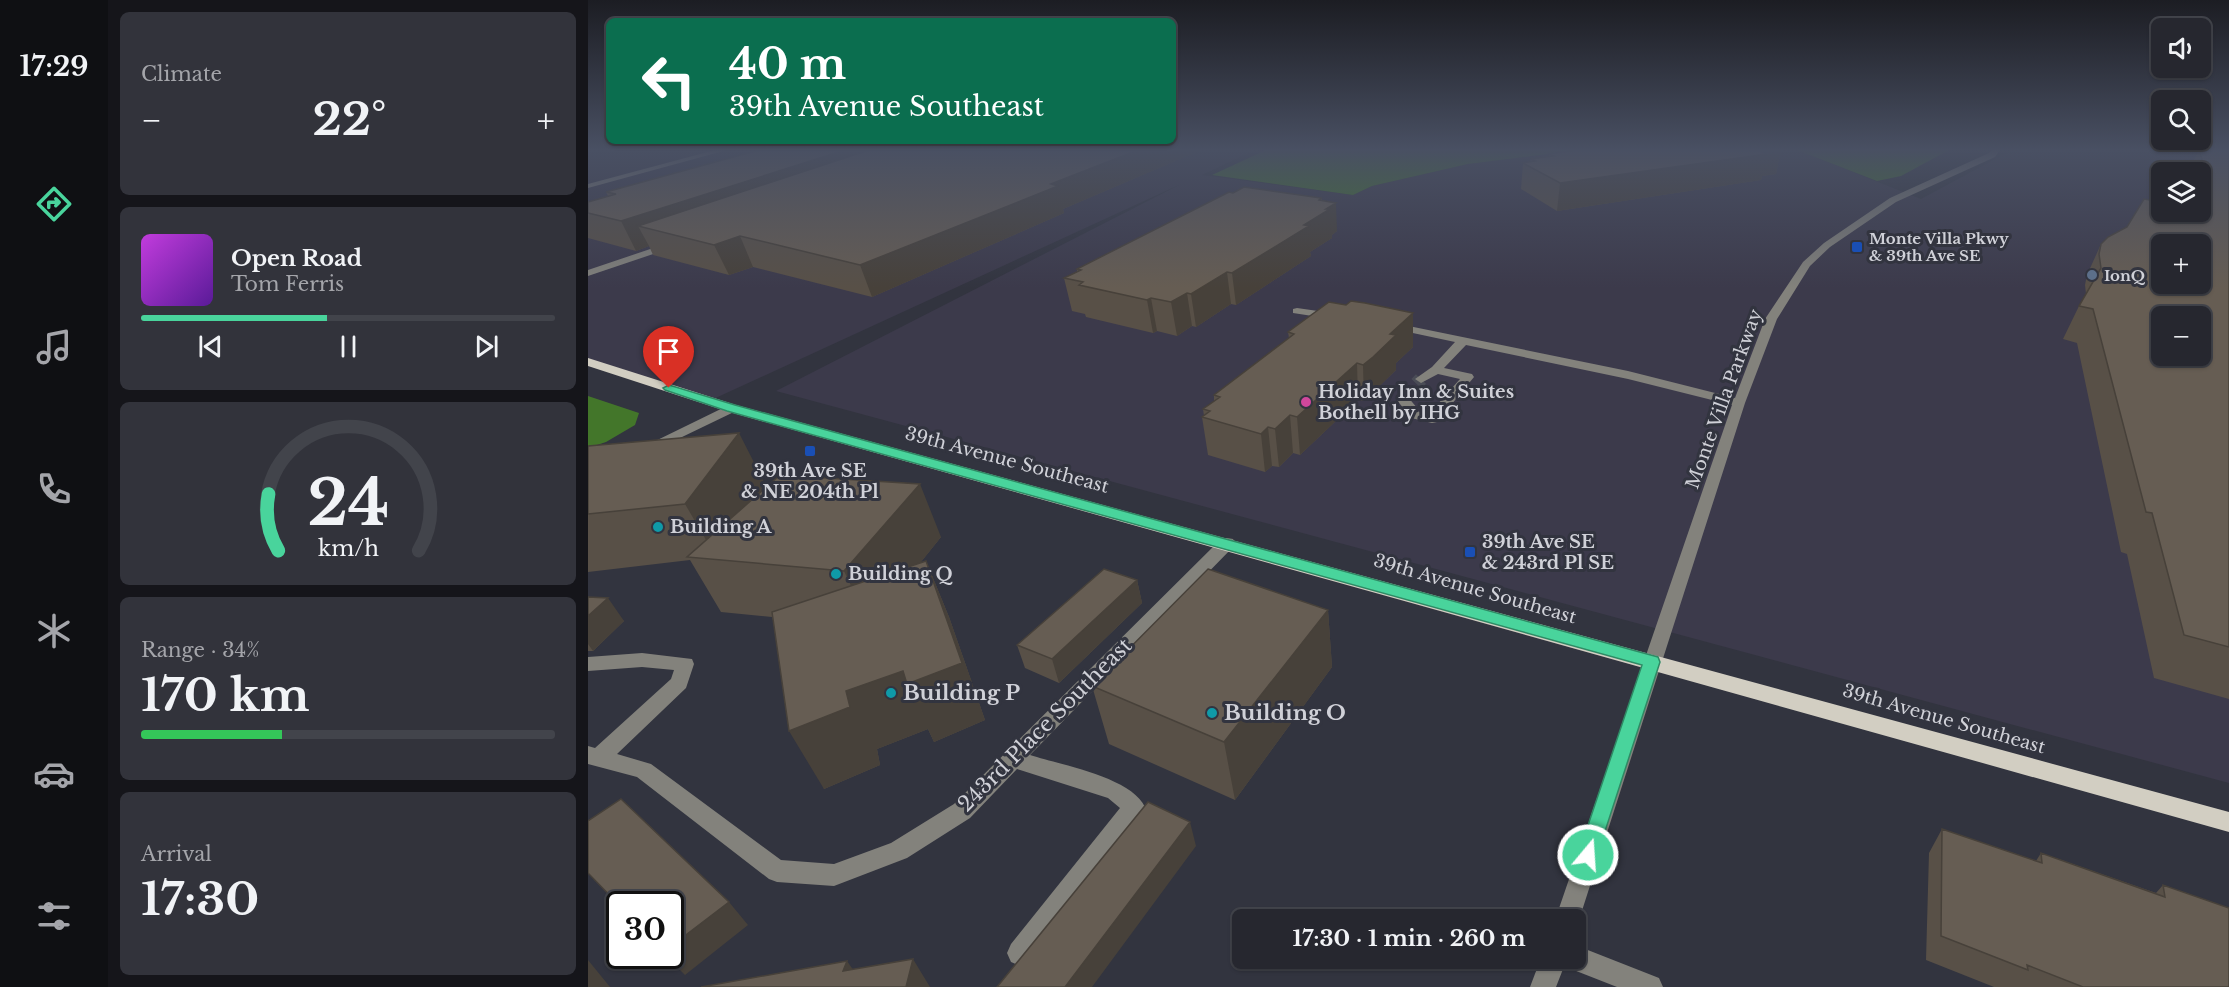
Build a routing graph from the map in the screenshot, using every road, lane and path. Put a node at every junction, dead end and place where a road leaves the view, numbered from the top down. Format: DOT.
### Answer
graph roads {
  1 [pos="1901,196"];
  2 [pos="678,242"];
  3 [pos="588,273"];
  4 [pos="1298,311"];
  5 [pos="1340,317"];
  6 [pos="1384,324"];
  7 [pos="1464,340"];
  8 [pos="588,362"];
  9 [pos="1436,370"];
  10 [pos="1421,379"];
  11 [pos="1402,399"];
  12 [pos="1739,403"];
  13 [pos="731,408"];
  14 [pos="639,452"];
  15 [pos="1227,543"];
  16 [pos="1652,662"];
  17 [pos="588,664"];
  18 [pos="594,757"];
  19 [pos="1014,759"];
  20 [pos="2229,822"];
  21 [pos="1571,909"];
  22 [pos="1020,952"];
  23 [pos="1586,962"];
  24 [pos="1550,969"];
  25 [pos="1543,987"];
  26 [pos="1650,987"];
  1 -- 12 [label="street, Monte Villa Parkway"];
  2 -- 3 [label="street"];
  4 -- 5 [label="street"];
  6 -- 7 [label="street"];
  7 -- 9 [label="street"];
  7 -- 12 [label="street"];
  8 -- 13 [label="main road, 39th Avenue Southeast"];
  9 -- 10 [label="street"];
  9 -- 11 [label="street"];
  12 -- 16 [label="street, Monte Villa Parkway"];
  13 -- 14 [label="street"];
  13 -- 15 [label="main road, 39th Avenue Southeast"];
  15 -- 16 [label="main road, 39th Avenue Southeast"];
  15 -- 19 [label="street, 243rd Place Southeast"];
  16 -- 20 [label="main road, 39th Avenue Southeast"];
  16 -- 21 [label="street, Monte Villa Parkway"];
  17 -- 18 [label="street"];
  18 -- 19 [label="street, 243rd Place Southeast"];
  19 -- 22 [label="street"];
  23 -- 26 [label="street"];
  24 -- 25 [label="street"];
}
